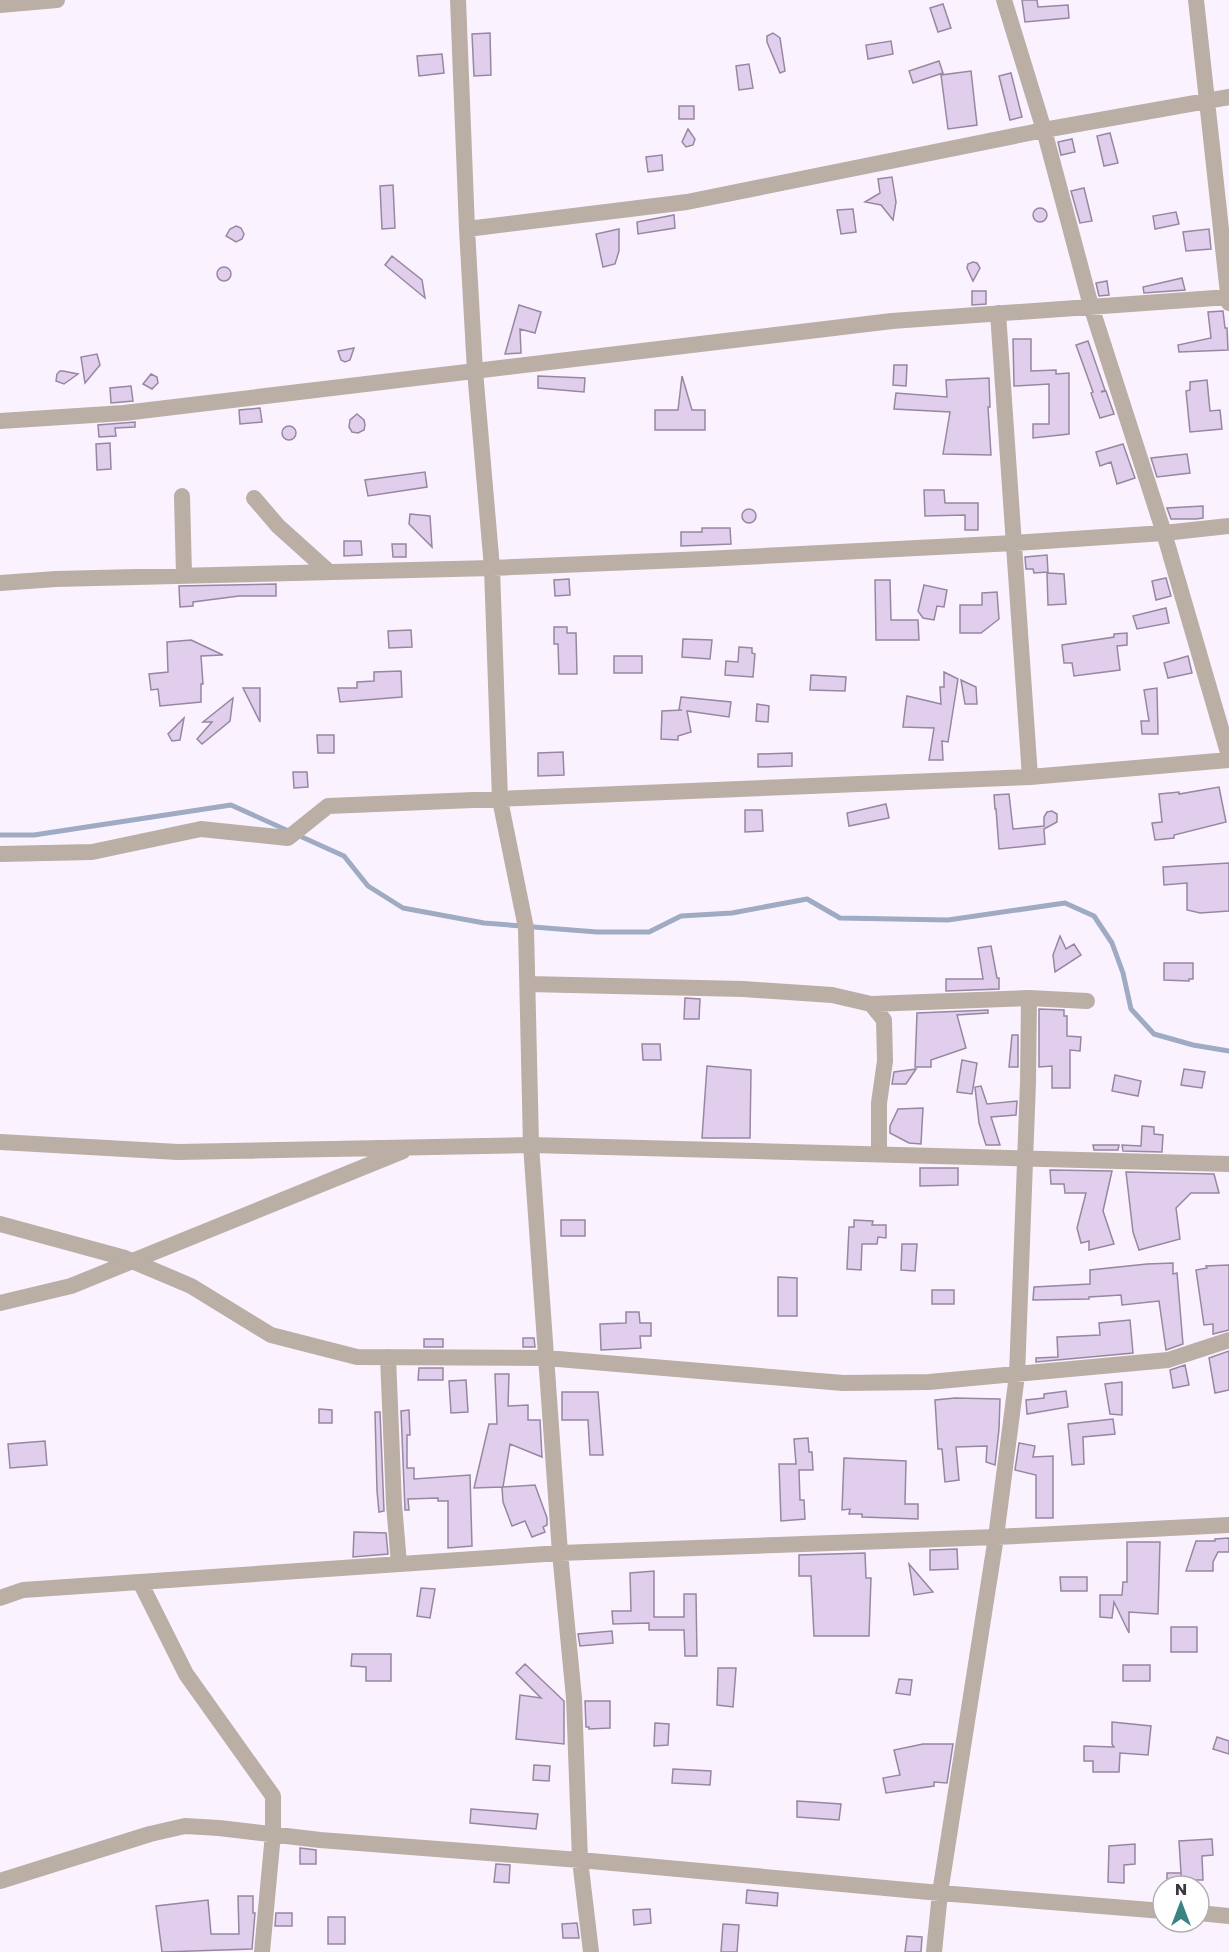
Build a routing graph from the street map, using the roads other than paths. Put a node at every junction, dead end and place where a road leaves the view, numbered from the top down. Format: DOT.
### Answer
graph roads {
  1 [pos="57,0"];
  2 [pos="458,0"];
  3 [pos="1004,0"];
  4 [pos="1196,0"];
  5 [pos="0,4"];
  6 [pos="1229,97"];
  7 [pos="1209,101"];
  8 [pos="1044,130"];
  9 [pos="467,228"];
  10 [pos="1228,299"];
  11 [pos="1091,306"];
  12 [pos="998,313"];
  13 [pos="476,371"];
  14 [pos="0,420"];
  15 [pos="182,496"];
  16 [pos="254,498"];
  17 [pos="1229,526"];
  18 [pos="1164,533"];
  19 [pos="1014,543"];
  20 [pos="492,568"];
  21 [pos="328,571"];
  22 [pos="184,575"];
  23 [pos="0,584"];
  24 [pos="1229,758"];
  25 [pos="1030,777"];
  26 [pos="500,800"];
  27 [pos="0,854"];
  28 [pos="528,984"];
  29 [pos="1029,998"];
  30 [pos="1087,1001"];
  31 [pos="871,1004"];
  32 [pos="0,1142"];
  33 [pos="531,1145"];
  34 [pos="411,1148"];
  35 [pos="879,1154"];
  36 [pos="1026,1157"];
  37 [pos="1229,1164"];
  38 [pos="0,1224"];
  39 [pos="132,1262"];
  40 [pos="0,1303"];
  41 [pos="1229,1341"];
  42 [pos="388,1357"];
  43 [pos="546,1358"];
  44 [pos="1017,1374"];
  45 [pos="1229,1525"];
  46 [pos="996,1537"];
  47 [pos="560,1553"];
  48 [pos="399,1564"];
  49 [pos="140,1582"];
  50 [pos="0,1598"];
  51 [pos="273,1834"];
  52 [pos="580,1860"];
  53 [pos="0,1881"];
  54 [pos="940,1893"];
  55 [pos="1151,1910"];
  56 [pos="1211,1914"];
  57 [pos="1229,1916"];
  58 [pos="262,1952"];
  59 [pos="591,1952"];
  60 [pos="934,1952"];
  1 -- 5 [label="street"];
  2 -- 9 [label="street"];
  3 -- 8 [label="street"];
  4 -- 7 [label="street"];
  6 -- 7 [label="street"];
  7 -- 8 [label="street"];
  7 -- 10 [label="street"];
  8 -- 9 [label="street"];
  8 -- 11 [label="street"];
  9 -- 13 [label="street"];
  10 -- 11 [label="street"];
  11 -- 12 [label="street"];
  11 -- 18 [label="street"];
  12 -- 13 [label="street"];
  12 -- 19 [label="street"];
  13 -- 14 [label="street"];
  13 -- 20 [label="street"];
  15 -- 22 [label="street"];
  16 -- 21 [label="street"];
  17 -- 18 [label="street"];
  18 -- 19 [label="street"];
  18 -- 24 [label="street"];
  19 -- 20 [label="street"];
  19 -- 25 [label="street"];
  20 -- 21 [label="street"];
  20 -- 26 [label="street"];
  21 -- 22 [label="street"];
  22 -- 23 [label="street"];
  24 -- 25 [label="street"];
  25 -- 26 [label="street"];
  26 -- 27 [label="street"];
  26 -- 28 [label="street"];
  28 -- 31 [label="street"];
  28 -- 33 [label="street"];
  29 -- 30 [label="street"];
  29 -- 31 [label="street"];
  29 -- 36 [label="street"];
  31 -- 35 [label="street"];
  32 -- 34 [label="street"];
  33 -- 34 [label="street"];
  33 -- 35 [label="street"];
  33 -- 43 [label="street"];
  34 -- 39 [label="street"];
  35 -- 36 [label="street"];
  36 -- 37 [label="street"];
  36 -- 44 [label="street"];
  38 -- 39 [label="street"];
  39 -- 40 [label="street"];
  39 -- 42 [label="street"];
  41 -- 44 [label="street"];
  42 -- 43 [label="street"];
  42 -- 48 [label="street"];
  43 -- 44 [label="street"];
  43 -- 47 [label="street"];
  44 -- 46 [label="street"];
  45 -- 46 [label="street"];
  46 -- 47 [label="street"];
  46 -- 54 [label="street"];
  47 -- 48 [label="street"];
  47 -- 52 [label="street"];
  48 -- 49 [label="street"];
  49 -- 50 [label="street"];
  49 -- 51 [label="street"];
  51 -- 52 [label="street"];
  51 -- 53 [label="street"];
  51 -- 58 [label="street"];
  52 -- 54 [label="street"];
  52 -- 59 [label="street"];
  54 -- 55 [label="street"];
  54 -- 60 [label="street"];
  56 -- 57 [label="street"];
}
